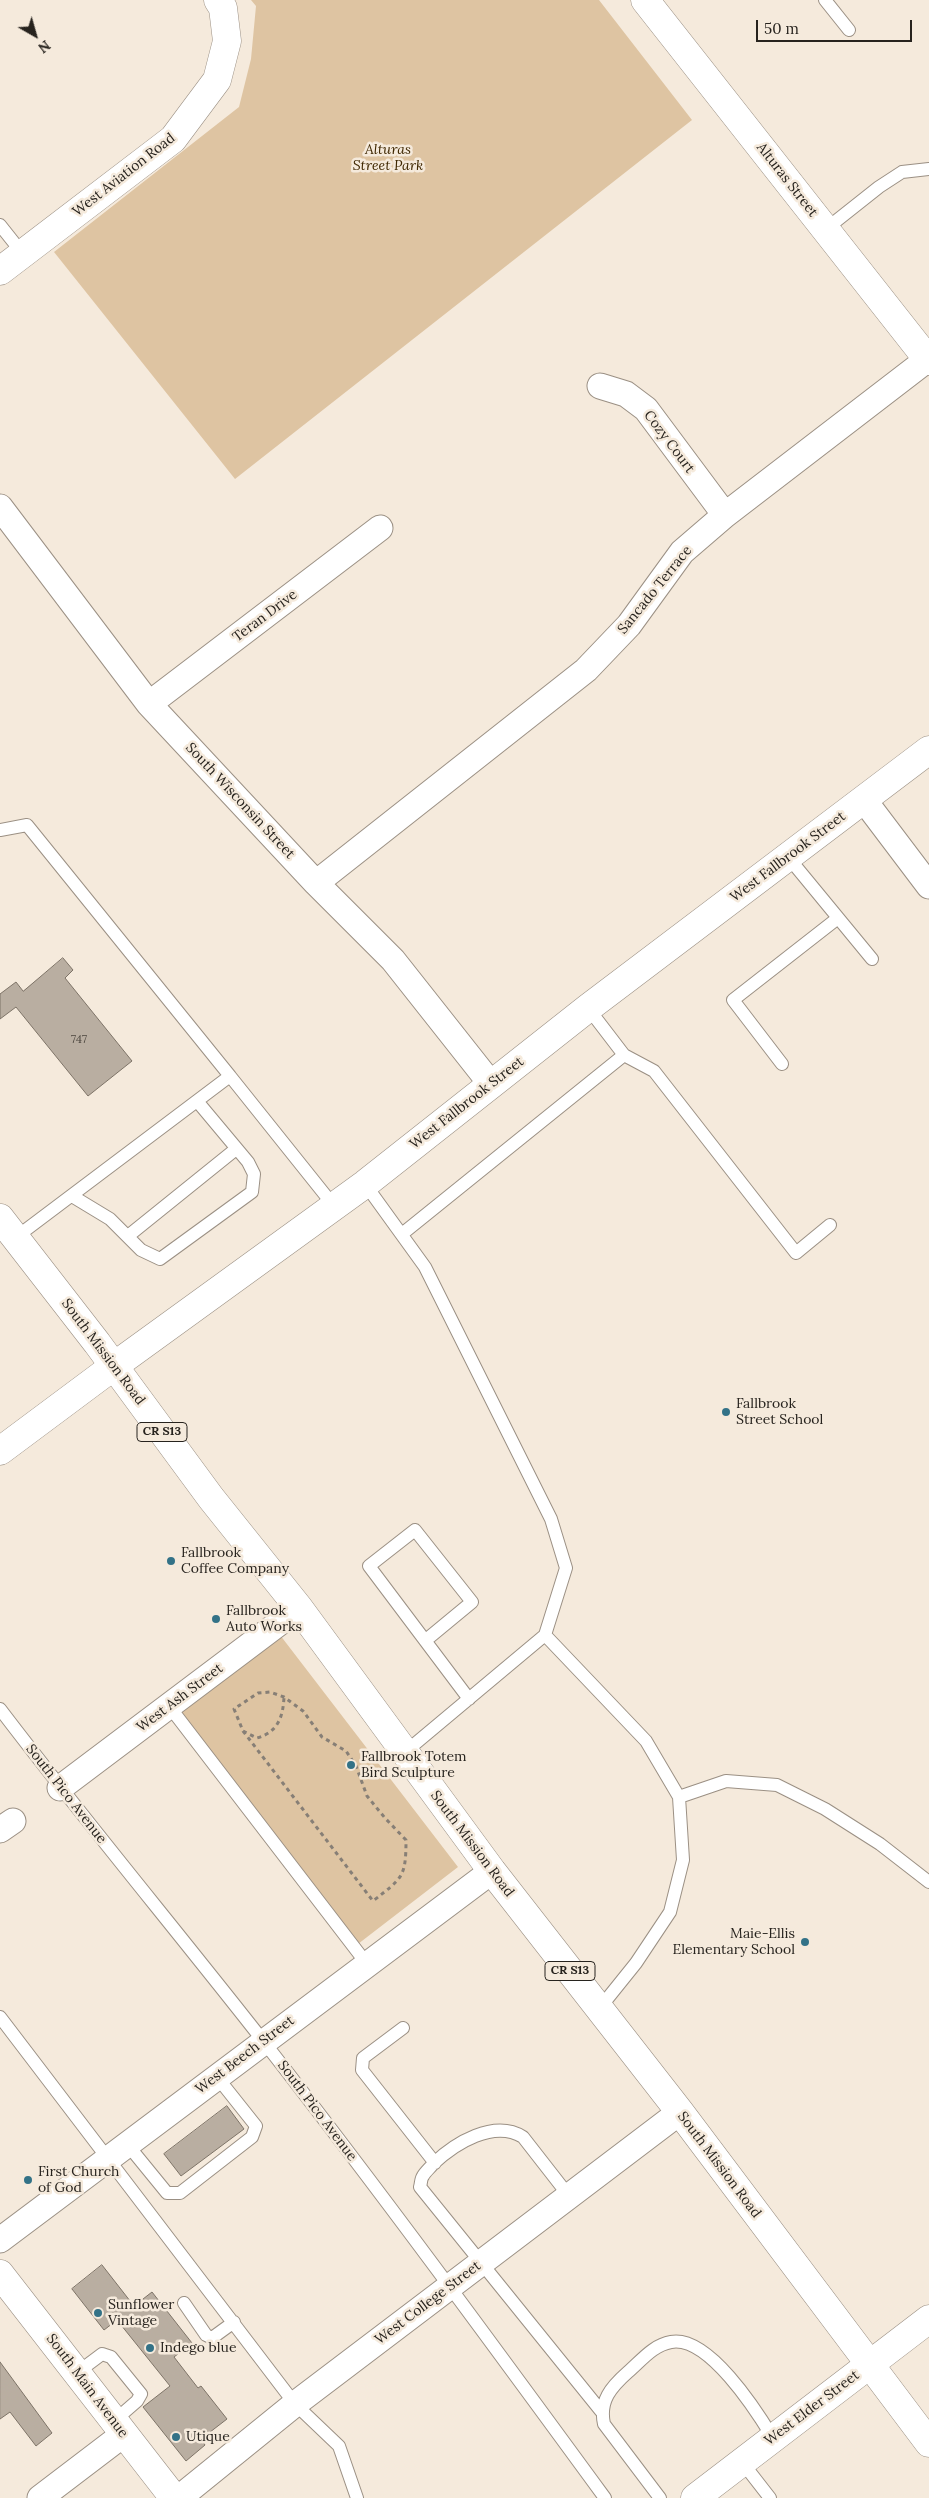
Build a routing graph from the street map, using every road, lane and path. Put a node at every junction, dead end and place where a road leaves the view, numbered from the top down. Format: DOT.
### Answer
graph roads {
  1 [pos="218,0"];
  2 [pos="645,0"];
  3 [pos="825,0"];
  4 [pos="849,30"];
  5 [pos="929,169"];
  6 [pos="0,225"];
  7 [pos="826,229"];
  8 [pos="22,254"];
  9 [pos="0,271"];
  10 [pos="928,360"];
  11 [pos="600,386"];
  12 [pos="0,507"];
  13 [pos="725,515"];
  14 [pos="380,528"];
  15 [pos="149,704"];
  16 [pos="929,750"];
  17 [pos="864,800"];
  18 [pos="0,830"];
  19 [pos="788,857"];
  20 [pos="316,883"];
  21 [pos="929,886"];
  22 [pos="838,918"];
  23 [pos="872,960"];
  24 [pos="588,1008"];
  25 [pos="624,1055"];
  26 [pos="782,1064"];
  27 [pos="230,1076"];
  28 [pos="491,1084"];
  29 [pos="197,1101"];
  30 [pos="236,1149"];
  31 [pos="364,1184"];
  32 [pos="72,1196"];
  33 [pos="334,1206"];
  34 [pos="830,1225"];
  35 [pos="8,1228"];
  36 [pos="402,1234"];
  37 [pos="128,1236"];
  38 [pos="114,1366"];
  39 [pos="0,1451"];
  40 [pos="300,1608"];
  41 [pos="545,1635"];
  42 [pos="426,1640"];
  43 [pos="284,1696"];
  44 [pos="470,1699"];
  45 [pos="169,1706"];
  46 [pos="0,1709"];
  47 [pos="243,1731"];
  48 [pos="404,1753"];
  49 [pos="60,1788"];
  50 [pos="679,1797"];
  51 [pos="492,1871"];
  52 [pos="929,1882"];
  53 [pos="367,1964"];
  54 [pos="599,2008"];
  55 [pos="0,2017"];
  56 [pos="403,2028"];
  57 [pos="263,2042"];
  58 [pos="217,2077"];
  59 [pos="680,2112"];
  60 [pos="118,2151"];
  61 [pos="435,2163"];
  62 [pos="569,2196"];
  63 [pos="0,2240"];
  64 [pos="482,2262"];
  65 [pos="0,2274"];
  66 [pos="450,2286"];
  67 [pos="184,2303"];
  68 [pos="929,2319"];
  69 [pos="234,2322"];
  70 [pos="868,2366"];
  71 [pos="78,2372"];
  72 [pos="295,2404"];
  73 [pos="601,2411"];
  74 [pos="119,2428"];
  75 [pos="773,2438"];
  76 [pos="929,2444"];
  77 [pos="742,2462"];
  78 [pos="40,2498"];
  79 [pos="174,2498"];
  80 [pos="179,2498"];
  81 [pos="357,2498"];
  82 [pos="605,2498"];
  83 [pos="660,2498"];
  84 [pos="695,2498"];
  85 [pos="770,2498"];
  1 -- 8 [label="street, West Aviation Road"];
  2 -- 7 [label="street, Alturas Street"];
  3 -- 4 [label="lane"];
  5 -- 7 [label="lane"];
  6 -- 8 [label="lane"];
  7 -- 10 [label="street, Alturas Street"];
  8 -- 9 [label="street, West Aviation Road"];
  10 -- 13 [label="street, Sancado Terrace"];
  11 -- 13 [label="street, Cozy Court"];
  12 -- 15 [label="street, South Wisconsin Street"];
  13 -- 20 [label="street, Sancado Terrace"];
  14 -- 15 [label="street, Teran Drive"];
  15 -- 20 [label="street, South Wisconsin Street"];
  16 -- 17 [label="street, West Fallbrook Street"];
  17 -- 19 [label="street, West Fallbrook Street"];
  17 -- 21 [label="street"];
  18 -- 27 [label="lane"];
  19 -- 22 [label="lane"];
  19 -- 24 [label="street, West Fallbrook Street"];
  20 -- 28 [label="street, South Wisconsin Street"];
  22 -- 23 [label="lane"];
  22 -- 26 [label="lane"];
  24 -- 25 [label="lane"];
  24 -- 28 [label="street, West Fallbrook Street"];
  25 -- 34 [label="lane"];
  25 -- 36 [label="lane"];
  27 -- 29 [label="lane"];
  27 -- 33 [label="lane"];
  28 -- 31 [label="street, West Fallbrook Street"];
  29 -- 30 [label="lane"];
  29 -- 32 [label="lane"];
  30 -- 37 [label="lane"];
  30 -- 37 [label="lane"];
  31 -- 33 [label="street, West Fallbrook Street"];
  31 -- 36 [label="lane"];
  32 -- 35 [label="lane"];
  32 -- 37 [label="lane"];
  33 -- 38 [label="street, West Fallbrook Street"];
  35 -- 38 [label="street, South Mission Road / CR S13"];
  36 -- 41 [label="lane"];
  38 -- 39 [label="street, West Fallbrook Street"];
  38 -- 40 [label="street, South Mission Road / CR S13"];
  40 -- 45 [label="street, West Ash Street"];
  40 -- 48 [label="street, South Mission Road / CR S13"];
  41 -- 44 [label="lane"];
  41 -- 50 [label="lane"];
  42 -- 42 [label="lane"];
  42 -- 44 [label="lane"];
  43 -- 47 [label="path"];
  43 -- 47 [label="path"];
  43 -- 47 [label="path"];
  44 -- 48 [label="lane"];
  45 -- 49 [label="street, West Ash Street"];
  45 -- 53 [label="lane"];
  46 -- 49 [label="lane, South Pico Avenue"];
  48 -- 51 [label="street, South Mission Road / CR S13"];
  49 -- 57 [label="lane, South Pico Avenue"];
  50 -- 52 [label="lane"];
  50 -- 54 [label="lane"];
  51 -- 53 [label="street, West Beech Street"];
  51 -- 54 [label="street, South Mission Road / CR S13"];
  53 -- 57 [label="street, West Beech Street"];
  54 -- 59 [label="street, South Mission Road / CR S13"];
  55 -- 60 [label="lane"];
  56 -- 61 [label="lane"];
  57 -- 58 [label="street, West Beech Street"];
  57 -- 66 [label="lane, South Pico Avenue"];
  58 -- 60 [label="street, West Beech Street"];
  58 -- 60 [label="lane"];
  59 -- 62 [label="street, West College Street"];
  59 -- 70 [label="street, South Mission Road / CR S13"];
  60 -- 63 [label="street, West Beech Street"];
  60 -- 69 [label="lane"];
  61 -- 62 [label="lane"];
  61 -- 64 [label="lane"];
  62 -- 64 [label="street, West College Street"];
  64 -- 66 [label="street, West College Street"];
  64 -- 73 [label="lane"];
  65 -- 71 [label="street, South Main Avenue"];
  66 -- 72 [label="street, West College Street"];
  66 -- 82 [label="lane, South Pico Avenue"];
  67 -- 69 [label="lane"];
  68 -- 70 [label="street, West Elder Street"];
  69 -- 72 [label="lane"];
  70 -- 75 [label="street, West Elder Street"];
  70 -- 76 [label="street, South Mission Road / CR S13"];
  71 -- 74 [label="street, South Main Avenue"];
  71 -- 74 [label="lane"];
  72 -- 80 [label="street, West College Street"];
  72 -- 81 [label="lane"];
  73 -- 75 [label="lane"];
  73 -- 83 [label="lane"];
  74 -- 78 [label="street"];
  74 -- 79 [label="street, South Main Avenue"];
  75 -- 77 [label="street, West Elder Street"];
  77 -- 84 [label="street, West Elder Street"];
  77 -- 85 [label="lane"];
}
